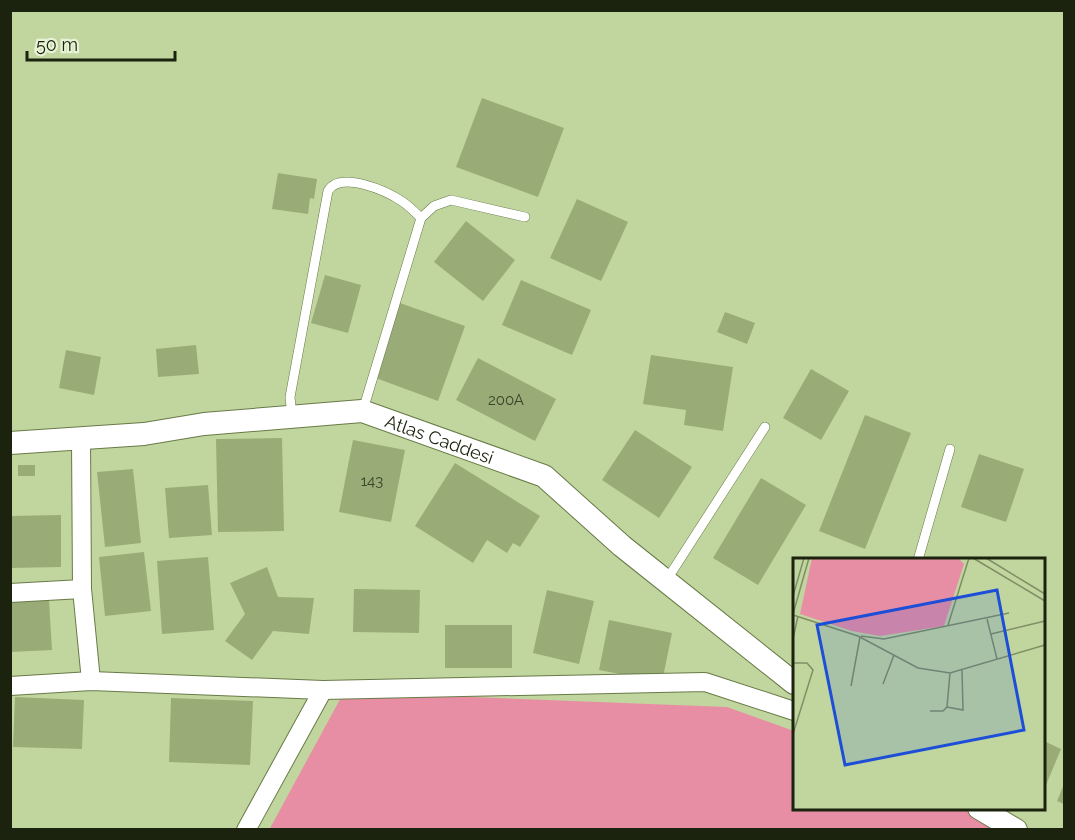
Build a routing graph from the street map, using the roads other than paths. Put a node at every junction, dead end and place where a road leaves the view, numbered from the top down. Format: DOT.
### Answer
graph roads {
  1 [pos="525,217"];
  2 [pos="421,218"];
  3 [pos="362,411"];
  4 [pos="291,417"];
  5 [pos="765,427"];
  6 [pos="81,439"];
  7 [pos="10,443"];
  8 [pos="950,448"];
  9 [pos="919,558"];
  10 [pos="666,581"];
  11 [pos="82,590"];
  12 [pos="10,593"];
  13 [pos="91,681"];
  14 [pos="793,681"];
  15 [pos="10,686"];
  16 [pos="323,690"];
  17 [pos="793,710"];
  18 [pos="982,810"];
  19 [pos="246,830"];
  20 [pos="1016,830"];
  1 -- 2 [label="lane"];
  2 -- 3 [label="lane"];
  2 -- 4 [label="lane"];
  3 -- 4 [label="street, Atlas Caddesi"];
  3 -- 10 [label="street, Atlas Caddesi"];
  4 -- 6 [label="street, Atlas Caddesi"];
  5 -- 10 [label="lane"];
  6 -- 7 [label="street, Atlas Caddesi"];
  6 -- 11 [label="street"];
  8 -- 9 [label="lane"];
  10 -- 14 [label="street, Atlas Caddesi"];
  11 -- 12 [label="street"];
  11 -- 13 [label="street"];
  13 -- 15 [label="street"];
  13 -- 16 [label="street"];
  16 -- 17 [label="street"];
  16 -- 19 [label="street"];
  18 -- 20 [label="street"];
}
